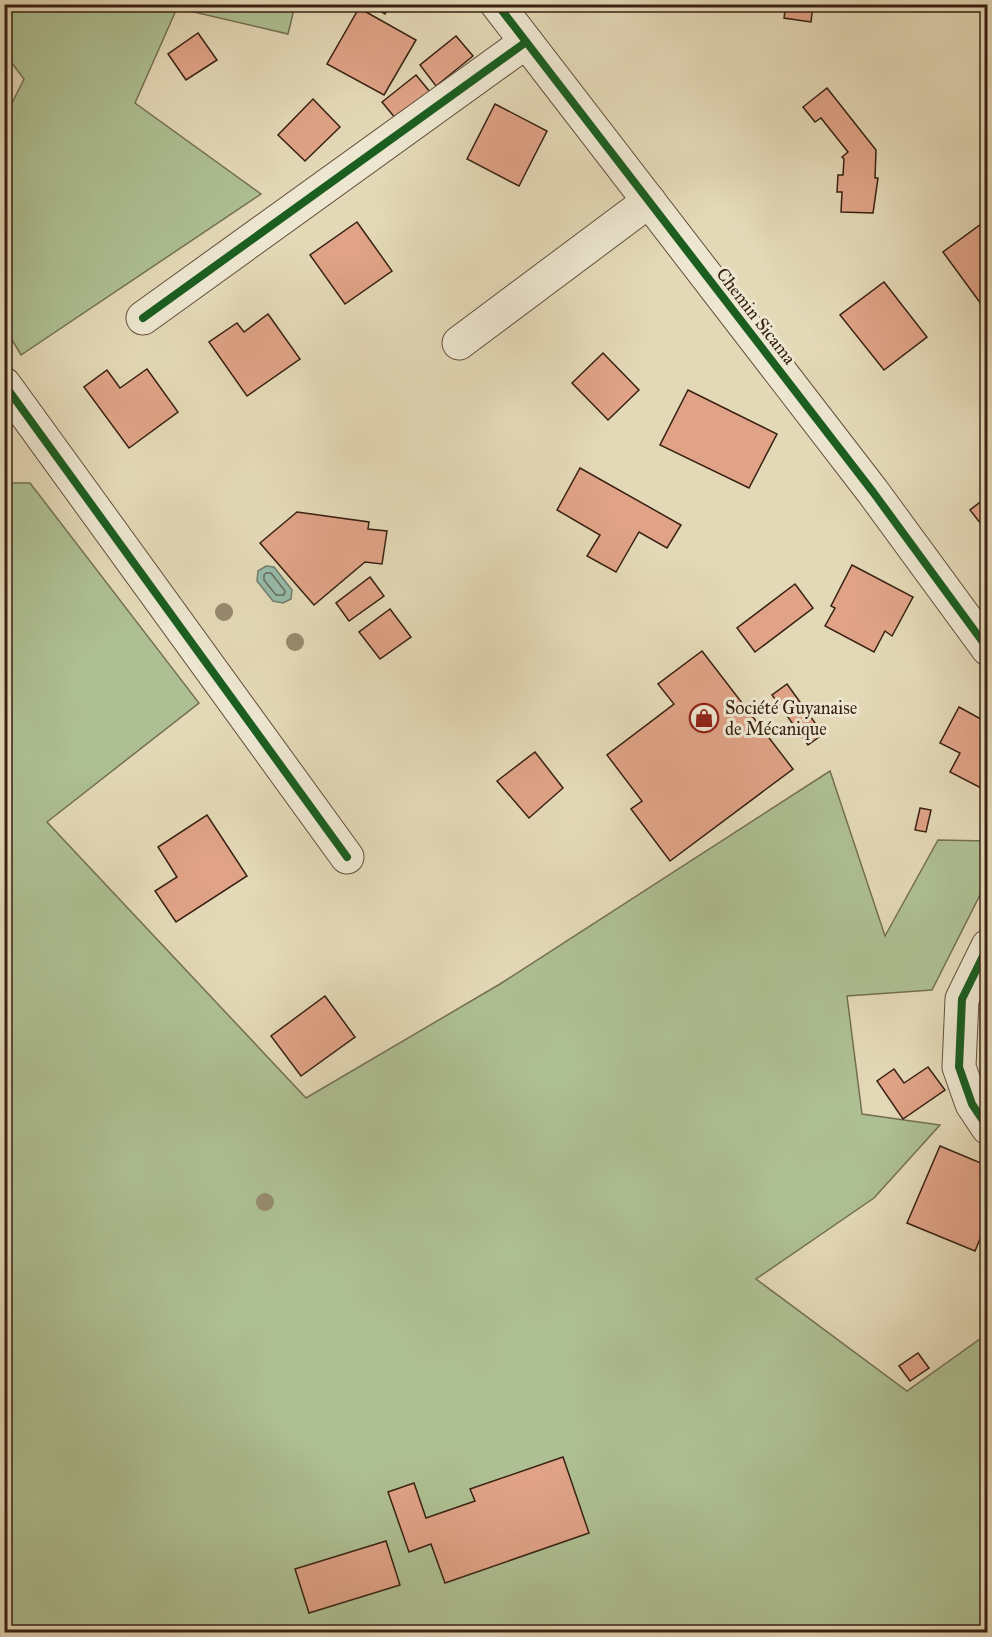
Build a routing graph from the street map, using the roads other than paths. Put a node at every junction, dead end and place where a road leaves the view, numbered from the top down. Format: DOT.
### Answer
graph roads {
  1 [pos="497,4"];
  2 [pos="526,42"];
  3 [pos="649,201"];
  4 [pos="143,318"];
  5 [pos="459,343"];
  6 [pos="4,384"];
  7 [pos="987,649"];
  8 [pos="347,857"];
  9 [pos="987,946"];
  10 [pos="987,1128"];
  1 -- 2 [label="street, Chemin Sicama"];
  2 -- 3 [label="street, Chemin Sicama"];
  2 -- 4 [label="street"];
  3 -- 5 [label="street"];
  3 -- 7 [label="street, Chemin Sicama"];
  6 -- 8 [label="street"];
  9 -- 10 [label="street"];
}
